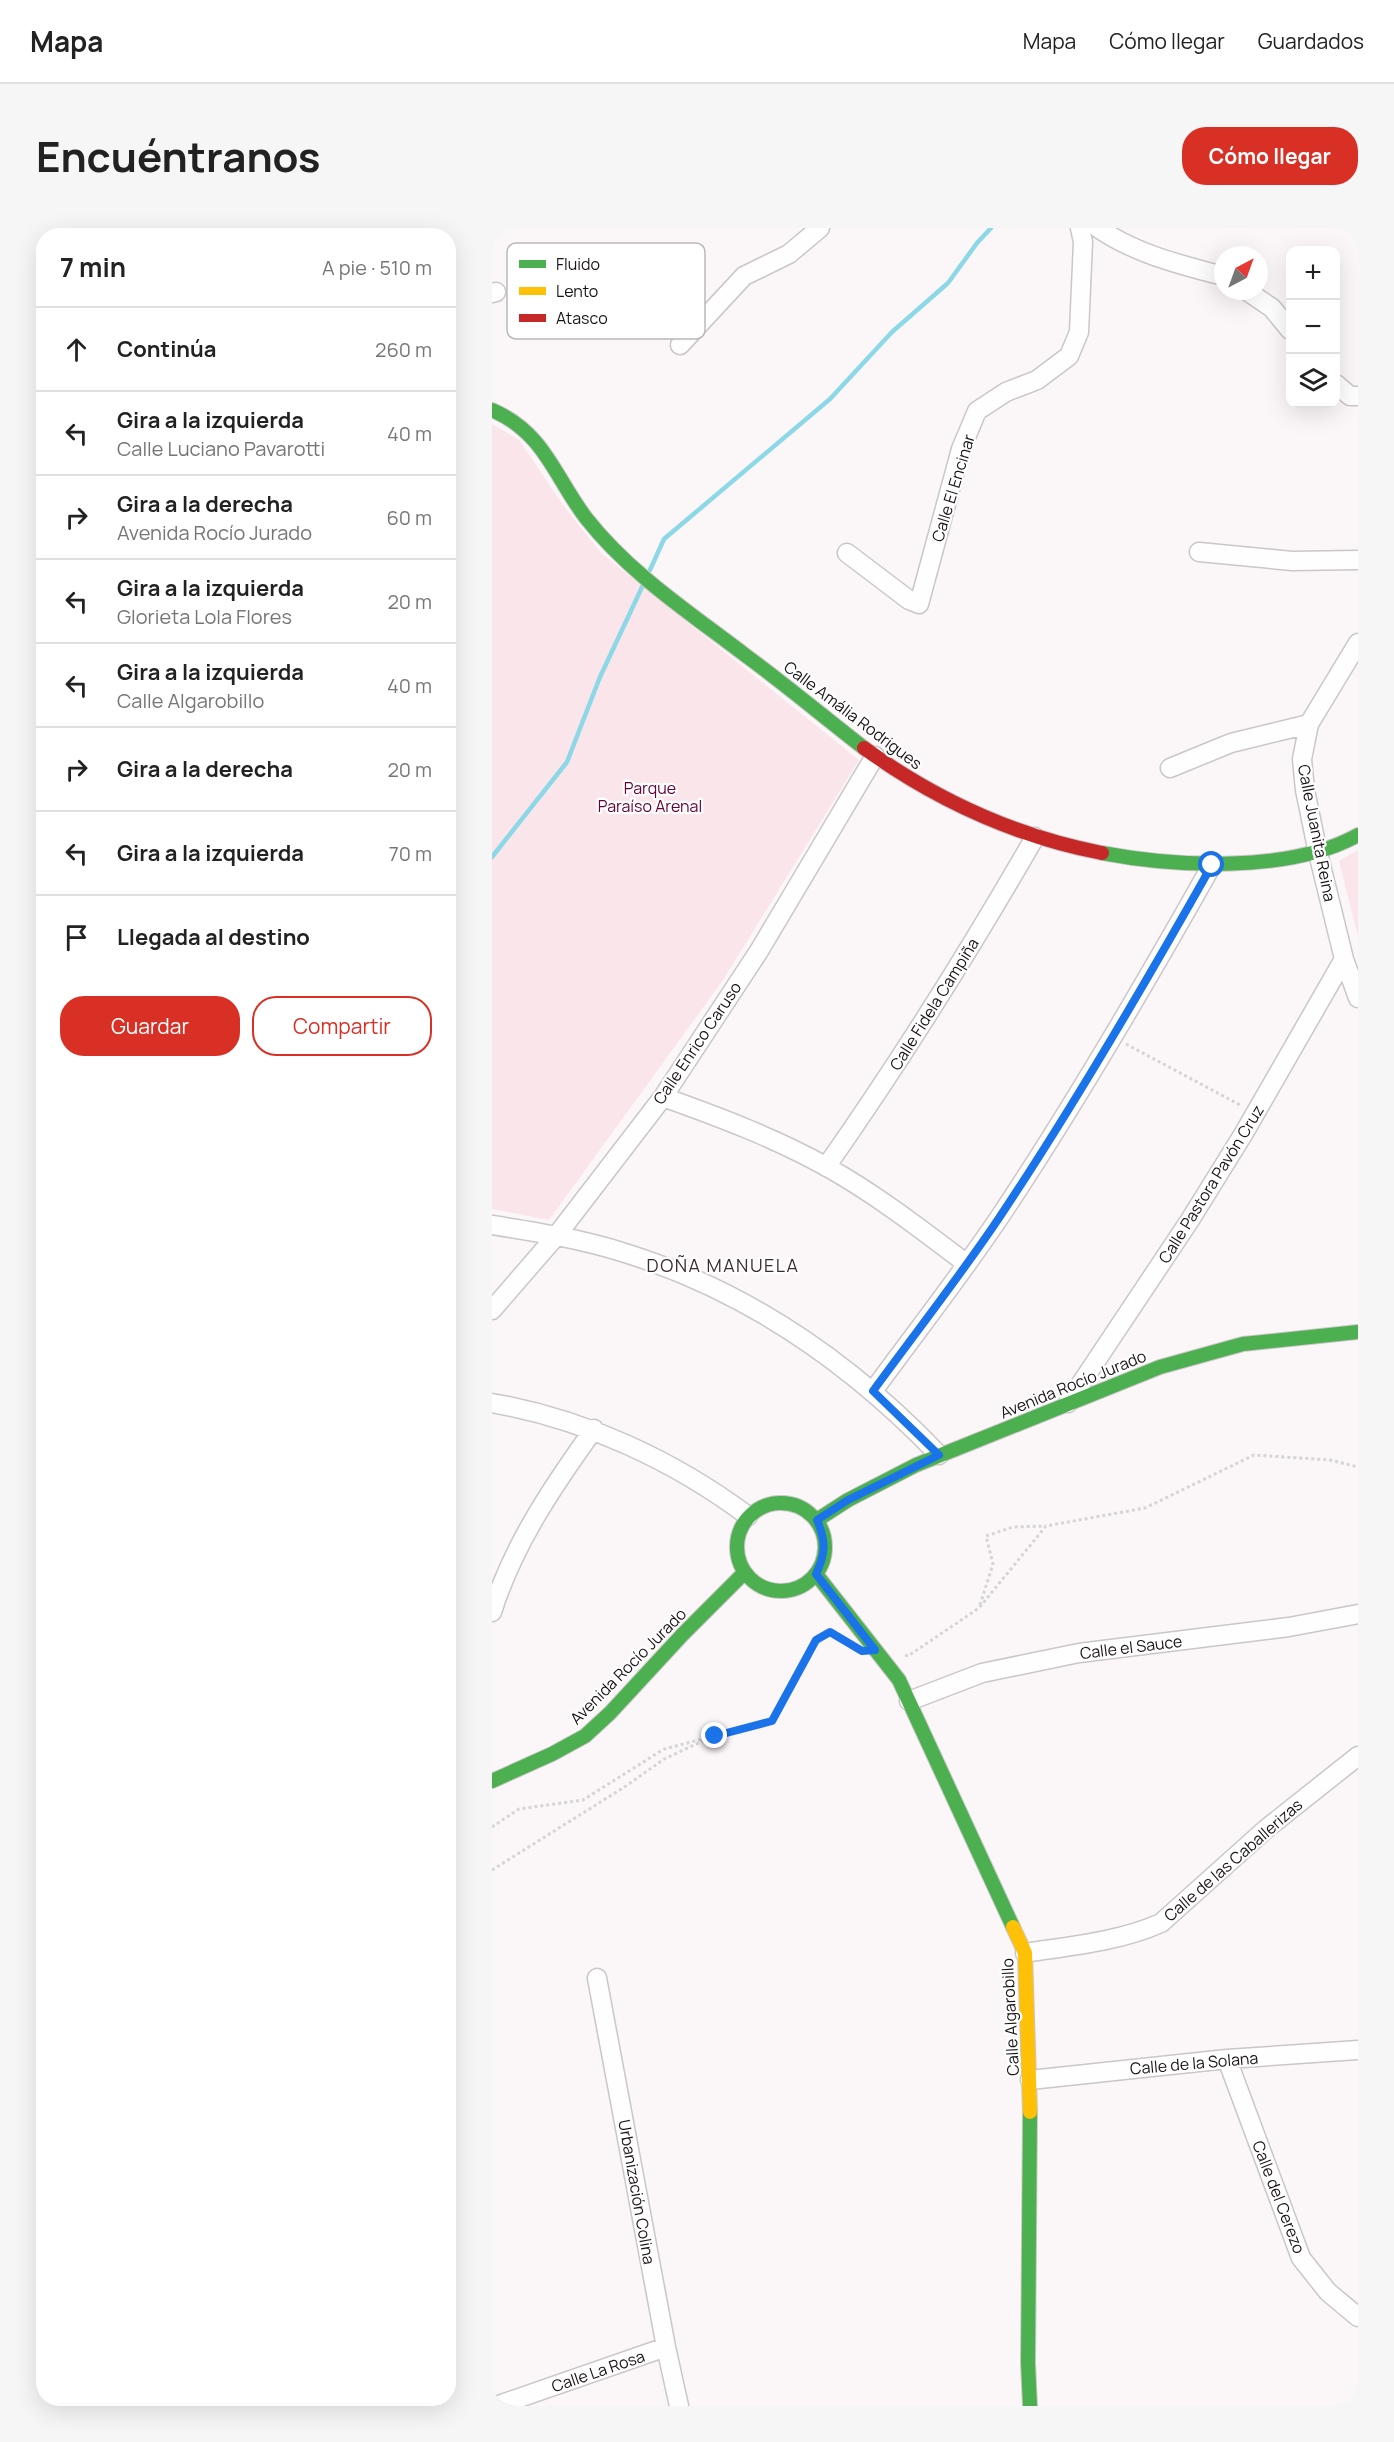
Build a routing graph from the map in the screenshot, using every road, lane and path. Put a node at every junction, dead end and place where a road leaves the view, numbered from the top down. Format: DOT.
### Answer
graph roads {
  1 [pos="820,228"];
  2 [pos="1080,228"];
  3 [pos="1098,228"];
  4 [pos="1214,274"];
  5 [pos="1260,300"];
  6 [pos="705,318"];
  7 [pos="1286,325"];
  8 [pos="686,339"];
  9 [pos="680,345"];
  10 [pos="1340,388"];
  11 [pos="1358,396"];
  12 [pos="492,410"];
  13 [pos="1199,552"];
  14 [pos="847,553"];
  15 [pos="1358,560"];
  16 [pos="1358,643"];
  17 [pos="1309,724"];
  18 [pos="875,756"];
  19 [pos="1170,768"];
  20 [pos="1358,835"];
  21 [pos="1035,837"];
  22 [pos="1318,853"];
  23 [pos="1212,865"];
  24 [pos="1344,959"];
  25 [pos="1358,998"];
  26 [pos="1114,1037"];
  27 [pos="663,1096"];
  28 [pos="1255,1113"];
  29 [pos="826,1167"];
  30 [pos="492,1225"];
  31 [pos="557,1235"];
  32 [pos="967,1264"];
  33 [pos="492,1310"];
  34 [pos="1358,1332"];
  35 [pos="873,1391"];
  36 [pos="492,1403"];
  37 [pos="1068,1403"];
  38 [pos="594,1429"];
  39 [pos="939,1455"];
  40 [pos="1358,1467"];
  41 [pos="748,1516"];
  42 [pos="817,1520"];
  43 [pos="1046,1526"];
  44 [pos="744,1573"];
  45 [pos="816,1574"];
  46 [pos="979,1608"];
  47 [pos="492,1612"];
  48 [pos="1358,1614"];
  49 [pos="838,1636"];
  50 [pos="875,1650"];
  51 [pos="909,1701"];
  52 [pos="715,1736"];
  53 [pos="1358,1755"];
  54 [pos="492,1781"];
  55 [pos="492,1827"];
  56 [pos="492,1870"];
  57 [pos="1025,1953"];
  58 [pos="597,1978"];
  59 [pos="1358,2050"];
  60 [pos="1227,2059"];
  61 [pos="1030,2080"];
  62 [pos="1358,2317"];
  63 [pos="666,2347"];
  64 [pos="496,2406"];
  65 [pos="679,2406"];
  66 [pos="1030,2406"];
  1 -- 6 [label="street"];
  2 -- 14 [label="street, Calle El Encinar"];
  3 -- 4 [label="street"];
  5 -- 7 [label="street"];
  8 -- 9 [label="street"];
  10 -- 11 [label="street"];
  12 -- 18 [label="street, Calle Amália Rodrigues"];
  13 -- 15 [label="street"];
  16 -- 17 [label="street, Calle Juanita Reina"];
  17 -- 19 [label="street"];
  17 -- 22 [label="street, Calle Juanita Reina"];
  18 -- 21 [label="street, Calle Amália Rodrigues"];
  18 -- 27 [label="street, Calle Enrico Caruso"];
  20 -- 22 [label="street, Calle Amália Rodrigues"];
  21 -- 23 [label="street, Calle Amália Rodrigues"];
  21 -- 29 [label="street, Calle Fidela Campiña"];
  22 -- 23 [label="street, Calle Amália Rodrigues"];
  22 -- 24 [label="street, Calle Juanita Reina"];
  23 -- 26 [label="street"];
  24 -- 25 [label="street, Calle Juanita Reina"];
  24 -- 28 [label="street, Calle Pastora Pavón Cruz"];
  26 -- 28 [label="path"];
  26 -- 32 [label="street"];
  27 -- 29 [label="street"];
  27 -- 31 [label="street, Calle Enrico Caruso"];
  28 -- 37 [label="street, Calle Pastora Pavón Cruz"];
  29 -- 32 [label="street"];
  30 -- 31 [label="street"];
  31 -- 33 [label="street, Calle Enrico Caruso"];
  31 -- 35 [label="street"];
  32 -- 35 [label="street"];
  34 -- 37 [label="street, Avenida Rocío Jurado"];
  35 -- 39 [label="street"];
  36 -- 38 [label="street"];
  37 -- 39 [label="street, Avenida Rocío Jurado"];
  38 -- 41 [label="street"];
  38 -- 47 [label="street"];
  39 -- 42 [label="street, Avenida Rocío Jurado"];
  40 -- 43 [label="path"];
  41 -- 42 [label="street"];
  41 -- 44 [label="street"];
  42 -- 45 [label="street"];
  43 -- 46 [label="path"];
  43 -- 46 [label="path"];
  44 -- 45 [label="street"];
  44 -- 54 [label="street, Avenida Rocío Jurado"];
  45 -- 50 [label="street, Calle Algarobillo"];
  46 -- 50 [label="path"];
  48 -- 51 [label="street, Calle el Sauce"];
  49 -- 52 [label="path"];
  50 -- 51 [label="street, Calle Algarobillo"];
  51 -- 57 [label="street, Calle Algarobillo"];
  52 -- 55 [label="path"];
  52 -- 56 [label="path"];
  53 -- 57 [label="street, Calle de las Caballerizas"];
  57 -- 61 [label="street, Calle Algarobillo"];
  58 -- 63 [label="street, Urbanización Colina"];
  59 -- 60 [label="street, Calle de la Solana"];
  60 -- 61 [label="street, Calle de la Solana"];
  60 -- 62 [label="street, Calle del Cerezo"];
  61 -- 66 [label="street, Calle Algarobillo"];
  63 -- 64 [label="street, Calle La Rosa"];
  63 -- 65 [label="street, Urbanización Colina"];
}
